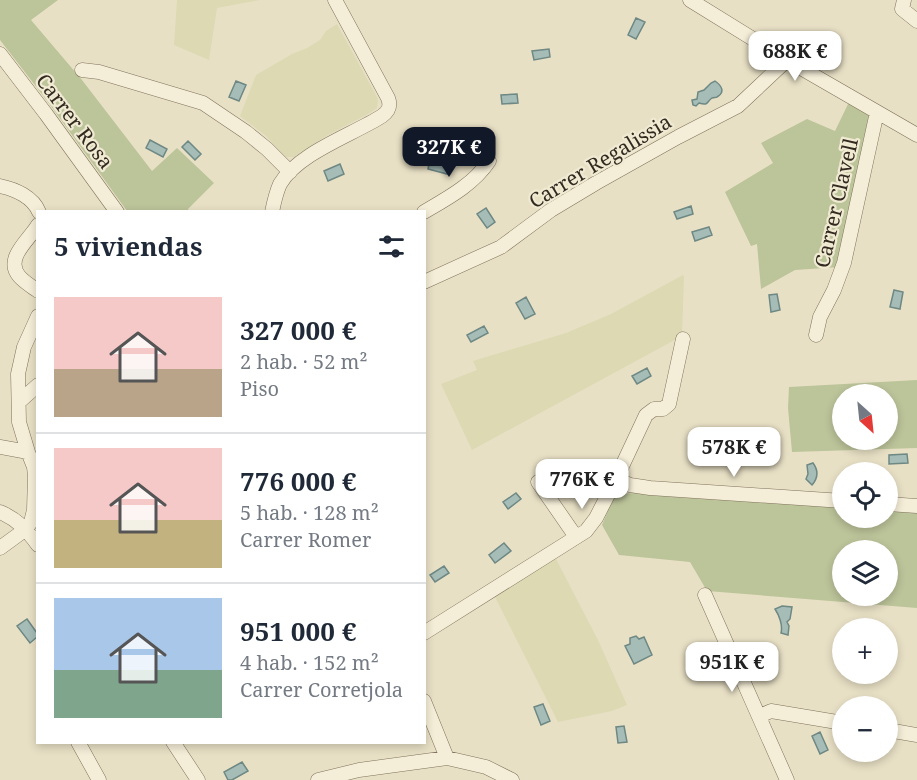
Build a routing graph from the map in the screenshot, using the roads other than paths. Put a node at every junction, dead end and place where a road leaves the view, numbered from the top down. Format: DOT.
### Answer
graph roads {
  1 [pos="335,0"];
  2 [pos="690,0"];
  3 [pos="904,0"];
  4 [pos="917,21"];
  5 [pos="0,54"];
  6 [pos="787,60"];
  7 [pos="82,70"];
  8 [pos="877,112"];
  9 [pos="917,135"];
  10 [pos="489,161"];
  11 [pos="290,172"];
  12 [pos="0,186"];
  13 [pos="38,210"];
  14 [pos="116,210"];
  15 [pos="272,210"];
  16 [pos="426,211"];
  17 [pos="36,228"];
  18 [pos="426,281"];
  19 [pos="36,289"];
  20 [pos="36,320"];
  21 [pos="816,335"];
  22 [pos="683,339"];
  23 [pos="36,387"];
  24 [pos="19,402"];
  25 [pos="0,447"];
  26 [pos="28,452"];
  27 [pos="616,479"];
  28 [pos="538,483"];
  29 [pos="832,500"];
  30 [pos="898,505"];
  31 [pos="917,506"];
  32 [pos="0,512"];
  33 [pos="26,529"];
  34 [pos="576,537"];
  35 [pos="36,542"];
  36 [pos="0,548"];
  37 [pos="705,595"];
  38 [pos="426,632"];
  39 [pos="426,706"];
  40 [pos="760,716"];
  41 [pos="832,721"];
  42 [pos="898,732"];
  43 [pos="917,735"];
  44 [pos="79,744"];
  45 [pos="174,744"];
  46 [pos="447,758"];
  47 [pos="386,766"];
  48 [pos="99,780"];
  49 [pos="198,780"];
  50 [pos="318,780"];
  51 [pos="393,780"];
  52 [pos="512,780"];
  53 [pos="787,780"];
  1 -- 11 [label="street"];
  2 -- 6 [label="street"];
  3 -- 4 [label="street"];
  5 -- 14 [label="street, Carrer Rosa"];
  6 -- 8 [label="street"];
  6 -- 18 [label="street, Carrer Regalissia"];
  7 -- 11 [label="street"];
  8 -- 9 [label="street"];
  8 -- 21 [label="street, Carrer Clavell"];
  10 -- 16 [label="street"];
  11 -- 15 [label="street"];
  12 -- 13 [label="street"];
  17 -- 19 [label="street"];
  20 -- 24 [label="street"];
  22 -- 27 [label="street"];
  23 -- 24 [label="street"];
  24 -- 26 [label="street"];
  25 -- 26 [label="street"];
  26 -- 33 [label="street"];
  27 -- 29 [label="street"];
  27 -- 34 [label="street"];
  28 -- 34 [label="street"];
  30 -- 31 [label="street"];
  32 -- 33 [label="street"];
  33 -- 35 [label="street"];
  33 -- 36 [label="street"];
  34 -- 38 [label="street"];
  37 -- 40 [label="street"];
  39 -- 46 [label="street"];
  40 -- 41 [label="street"];
  40 -- 53 [label="street"];
  42 -- 43 [label="street"];
  44 -- 48 [label="street"];
  45 -- 49 [label="street"];
  46 -- 47 [label="street"];
  46 -- 52 [label="street"];
  47 -- 50 [label="street"];
  47 -- 51 [label="street"];
}
